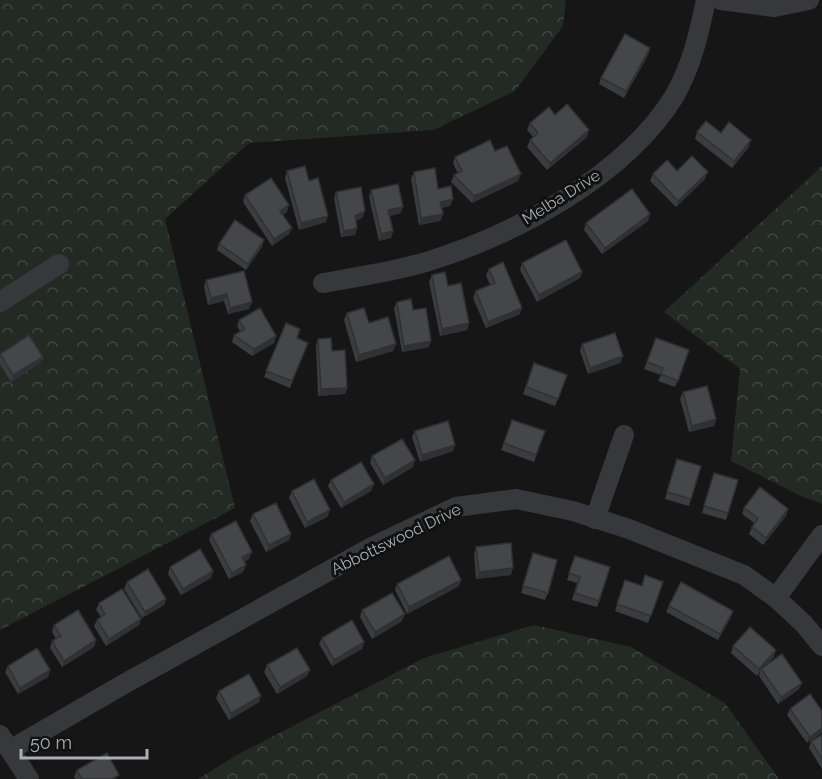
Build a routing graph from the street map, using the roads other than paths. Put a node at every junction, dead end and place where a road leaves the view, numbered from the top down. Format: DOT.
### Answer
graph roads {
  1 [pos="706,0"];
  2 [pos="721,0"];
  3 [pos="809,0"];
  4 [pos="59,264"];
  5 [pos="323,283"];
  6 [pos="0,302"];
  7 [pos="624,435"];
  8 [pos="595,519"];
  9 [pos="822,535"];
  10 [pos="776,598"];
  11 [pos="822,646"];
  12 [pos="5,742"];
  13 [pos="29,779"];
  1 -- 5 [label="street, Melba Drive"];
  2 -- 3 [label="street"];
  4 -- 6 [label="street"];
  7 -- 8 [label="street"];
  8 -- 10 [label="street, Abbottswood Drive"];
  8 -- 12 [label="street, Abbottswood Drive"];
  9 -- 10 [label="street"];
  10 -- 11 [label="street, Abbottswood Drive"];
  12 -- 13 [label="street"];
}
